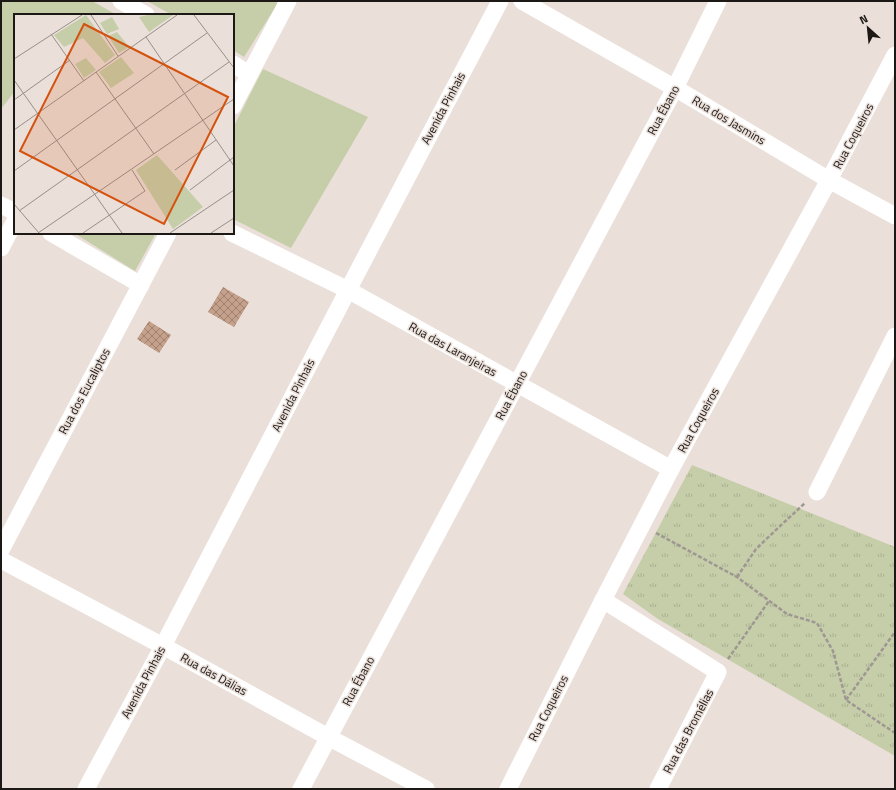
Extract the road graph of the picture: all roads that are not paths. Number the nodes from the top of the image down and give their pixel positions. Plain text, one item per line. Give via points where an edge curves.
1 (121, 1) edge
2 (288, 1) edge
3 (500, 1) edge
4 (522, 1) edge
5 (718, 1) edge
6 (144, 14) edge
7 (895, 55) edge
8 (234, 65) edge
9 (249, 74) junction
10 (675, 88) junction
11 (234, 104) edge
12 (829, 180) junction
13 (1, 205) edge
14 (14, 212) edge
15 (895, 216) edge
16 (14, 223) edge
17 (54, 234) edge
18 (167, 234) edge
19 (234, 234) edge
20 (1, 248) edge
21 (141, 285) junction
22 (348, 290) junction
23 (895, 336) edge
24 (517, 384) junction
25 (671, 469) junction
26 (817, 492) road end
27 (1, 550) edge
28 (1, 560) edge
29 (603, 600) junction
30 (163, 646) junction
31 (328, 737) junction
32 (86, 789) edge
33 (301, 789) edge
34 (426, 789) edge
35 (508, 789) edge
36 (658, 789) edge

1 - 6 street
2 - 9 street
3 - 22 street, Avenida Pinhais
4 - 10 street, Rua dos Jasmins
5 - 10 street, Rua Ébano
7 - 12 street, Rua Coqueiros
8 - 9 street
9 - 11 street
10 - 12 street, Rua dos Jasmins
10 - 24 street, Rua Ébano
12 - 15 street, Rua dos Jasmins
12 - 25 street, Rua Coqueiros
13 - 14 street
16 - 20 street
17 - 21 street
18 - 21 street, Rua dos Eucaliptos
19 - 22 street, Rua das Laranjeiras
21 - 27 street, Rua dos Eucaliptos
22 - 24 street, Rua das Laranjeiras
22 - 30 street, Avenida Pinhais
23 - 26 street
24 - 25 street, Rua das Laranjeiras
24 - 31 street, Rua Ébano
25 - 29 street, Rua Coqueiros
28 - 30 street, Rua das Dálias
29 - 35 street, Rua Coqueiros
29 - 36 street, Rua das Bromélias via 718,672
30 - 31 street, Rua das Dálias
30 - 32 street, Avenida Pinhais
31 - 33 street, Rua Ébano
31 - 34 street, Rua das Dálias

